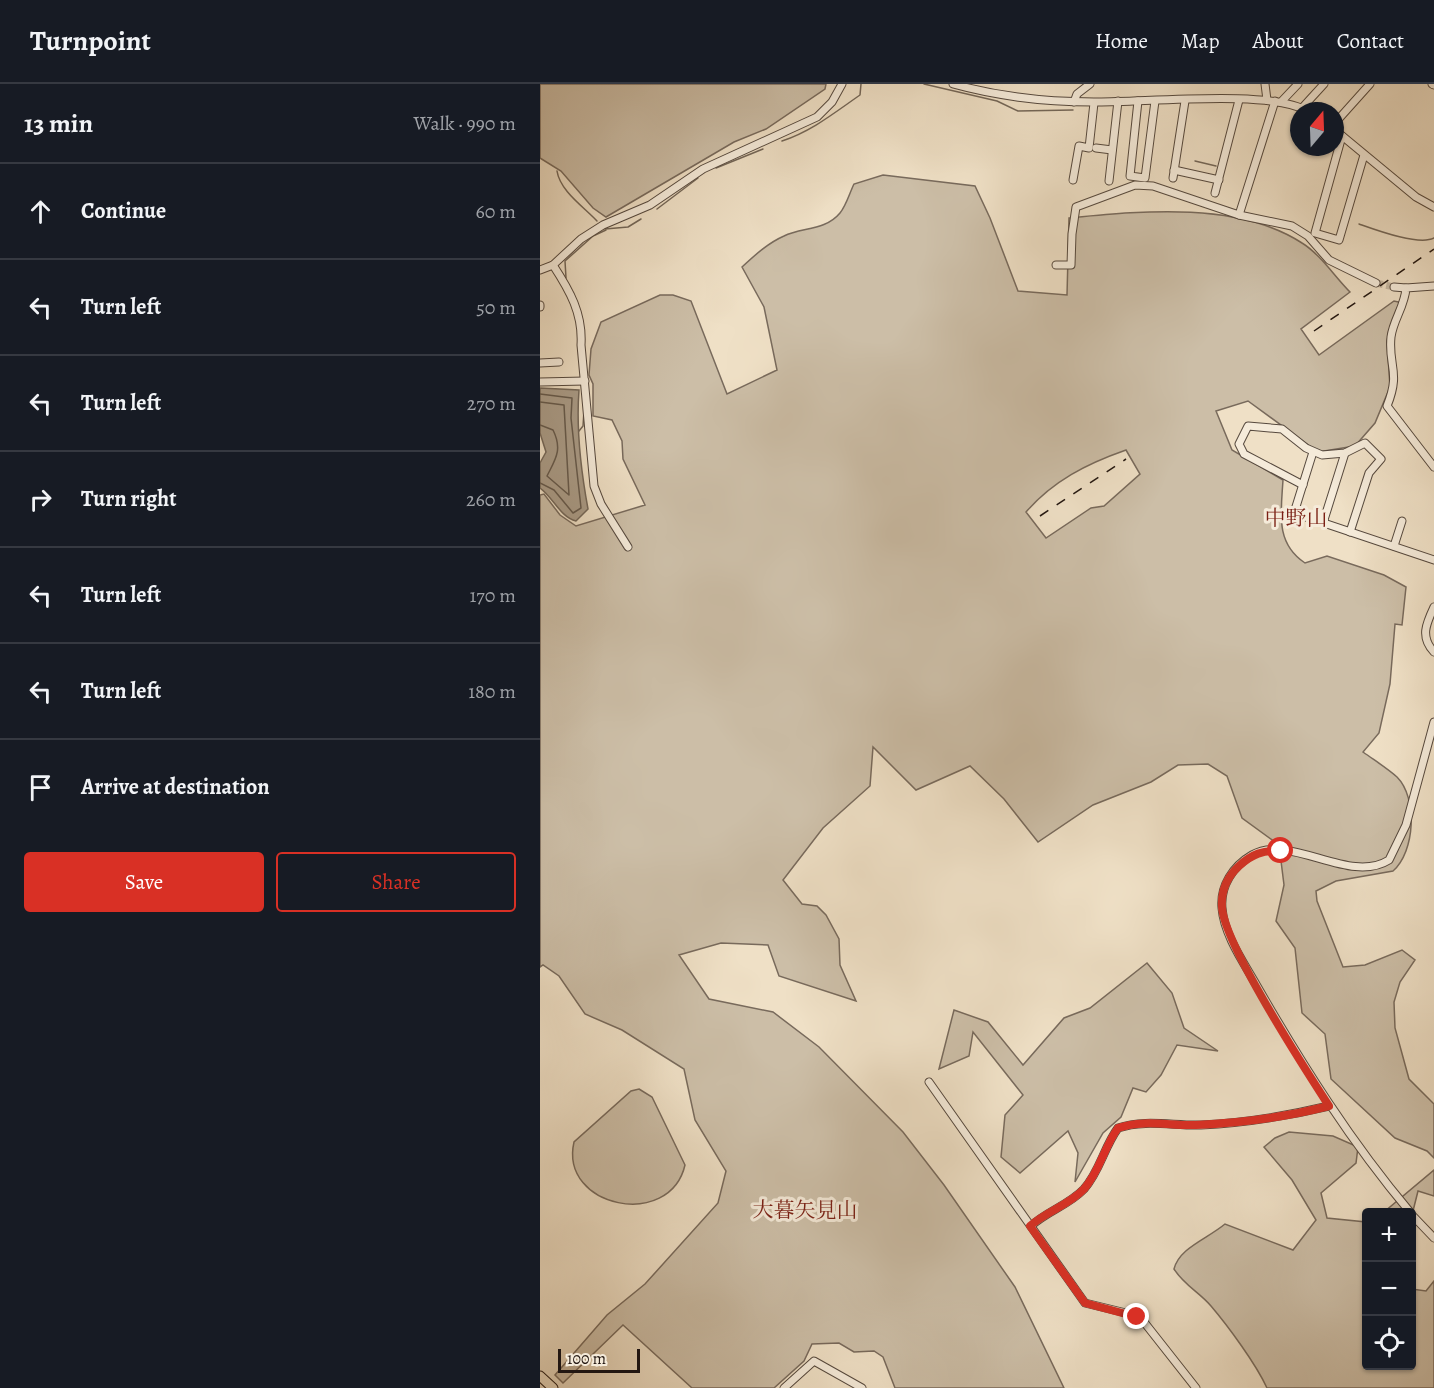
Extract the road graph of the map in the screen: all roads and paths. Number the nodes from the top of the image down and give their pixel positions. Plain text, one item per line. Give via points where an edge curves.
1 (842, 84) edge
2 (953, 84) edge
3 (1090, 84) edge
4 (1265, 84) edge
5 (1298, 84) edge
6 (1324, 84) edge
7 (1370, 84) edge
8 (1239, 100) junction
9 (1118, 101) junction
10 (1138, 101) junction
11 (1155, 101) junction
12 (1185, 101) junction
13 (1274, 101) junction
14 (1074, 102) junction
15 (1094, 102) junction
16 (1311, 102) edge
17 (1290, 106) edge
18 (1344, 113) edge
19 (1344, 138) edge
20 (1096, 148) dead end
21 (1112, 150) junction
22 (1364, 155) junction
23 (1336, 156) edge
24 (1073, 180) dead end
25 (1218, 180) junction
26 (1109, 181) dead end
27 (1215, 193) dead end
28 (1434, 207) edge
29 (1239, 215) junction
30 (553, 265) junction
31 (1056, 265) dead end
32 (540, 270) edge
33 (1376, 283) tunnel mouth
34 (1434, 286) edge
35 (1394, 287) tunnel mouth
36 (1406, 288) junction
37 (559, 362) dead end
38 (540, 363) edge
39 (585, 381) junction
40 (540, 382) edge
41 (1313, 452) junction
42 (1345, 453) junction
43 (1434, 467) edge
44 (1303, 485) junction
45 (1402, 522) dead end
46 (1323, 523) junction
47 (1350, 531) junction
48 (1394, 546) junction
49 (628, 547) dead end
50 (1434, 560) edge
51 (1434, 607) edge
52 (1434, 652) edge
53 (1434, 722) edge
54 (929, 1082) dead end
55 (1329, 1106) junction
56 (1406, 1208) edge
57 (1416, 1219) edge
58 (1030, 1226) junction
59 (1434, 1239) edge
60 (540, 1376) edge
61 (553, 1388) edge
62 (784, 1388) edge
63 (862, 1388) edge
64 (1196, 1388) edge

1 - 30 street via 817,117 703,169 650,206 603,225
2 - 14 street via 1024,100
3 - 14 street via 1077,94
4 - 13 street
5 - 13 street
6 - 16 street
7 - 18 street
8 - 12 street
8 - 13 street
8 - 25 street
9 - 10 street
9 - 15 street
9 - 21 street
10 - 11 street
10 - 11 street via 1130,176 1145,178
11 - 12 street
12 - 25 street via 1174,174
13 - 17 street
13 - 29 street
14 - 15 street
15 - 24 street via 1089,148 1079,146
19 - 22 street
20 - 21 street
21 - 26 street
22 - 23 street via 1340,240 1315,233
22 - 28 street
25 - 27 street
29 - 31 street via 1153,186 1134,184 1076,207 1071,265
29 - 33 street via 1292,226 1308,236 1329,260
30 - 32 street
30 - 39 street via 570,291 582,324
34 - 36 street
35 - 36 street
36 - 43 street via 1405,302 1391,337 1395,387 1387,406
37 - 38 street
39 - 40 street
39 - 49 street via 594,486
41 - 42 street
41 - 44 street
41 - 44 street via 1289,433 1268,427 1248,426 1239,444 1244,454
42 - 46 street
42 - 47 street via 1365,443 1381,459 1369,473
44 - 46 street via 1294,513
45 - 48 street
46 - 47 street
47 - 48 street
48 - 50 street
51 - 52 street via 1425,631 1427,645
53 - 55 street via 1406,825 1389,860 1370,868 1281,851 1262,852 1236,868 1222,894 1225,923 1240,955
54 - 58 street
55 - 56 street
55 - 58 street via 1224,1124 1148,1123 1118,1128 1085,1188
57 - 59 street
58 - 64 street via 1085,1303 1130,1314 1144,1322
60 - 61 main road
62 - 63 street via 814,1361

